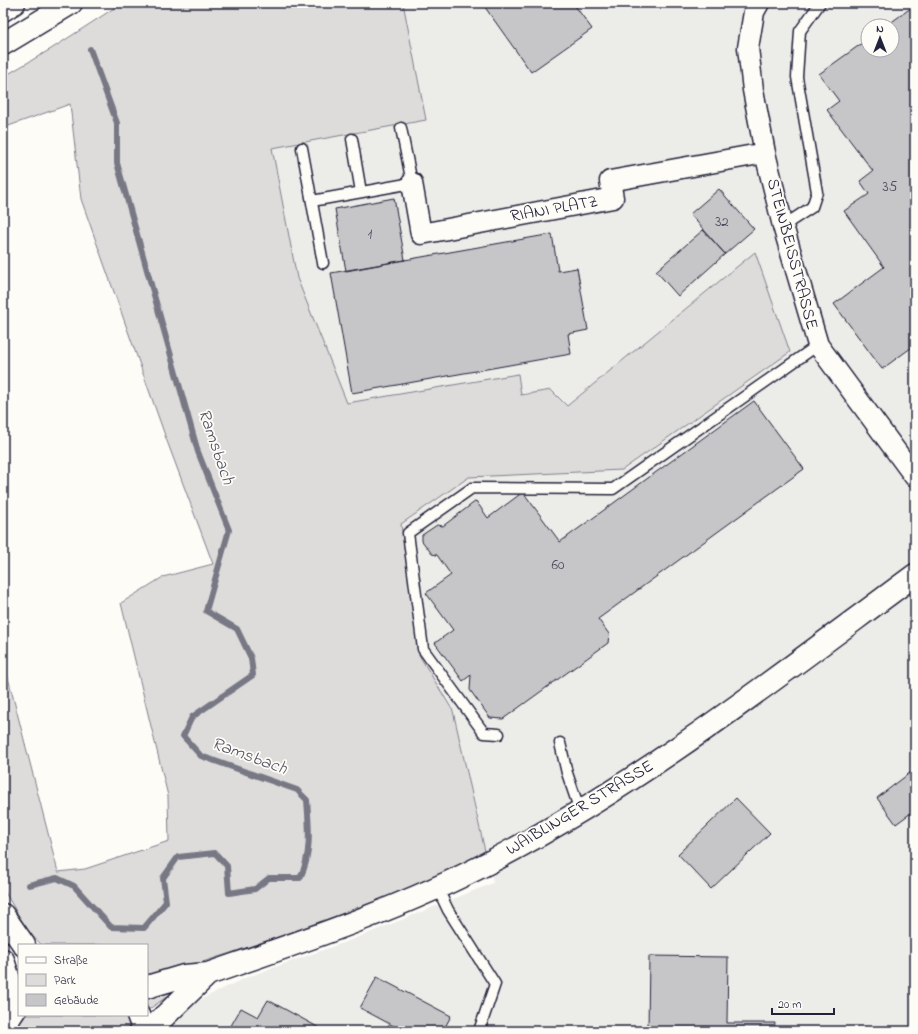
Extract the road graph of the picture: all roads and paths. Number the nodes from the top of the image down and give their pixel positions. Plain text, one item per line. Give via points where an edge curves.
1 (14, 3) edge
2 (71, 3) edge
3 (759, 3) edge
4 (820, 3) edge
5 (3, 10) edge
6 (3, 44) edge
7 (401, 128) dead end
8 (352, 139) dead end
9 (302, 148) dead end
10 (765, 153) junction
11 (412, 183) junction
12 (361, 192) junction
13 (312, 201) junction
14 (783, 226) junction
15 (323, 263) dead end
16 (818, 345) junction
17 (915, 477) edge
18 (915, 575) edge
19 (500, 734) dead end
20 (560, 743) dead end
21 (580, 811) junction
22 (437, 887) junction
23 (3, 915) edge
24 (23, 944) edge
25 (3, 960) edge
26 (208, 974) junction
27 (148, 987) edge
28 (18, 1004) edge
29 (138, 1016) edge
30 (4, 1031) edge
31 (144, 1031) edge
32 (149, 1031) edge
33 (479, 1031) edge

1 - 5 main road
2 - 6 main road
3 - 10 street, STEINBEISSTRASSE via 754,12 748,48
4 - 14 lane via 800,31 797,77 817,192 812,207
7 - 11 lane
8 - 12 lane
9 - 13 lane
10 - 11 street, RIANI PLATZ via 610,181 613,198 421,234
10 - 14 street, STEINBEISSTRASSE
11 - 12 lane
12 - 13 lane
13 - 15 lane
14 - 16 street, STEINBEISSTRASSE
16 - 17 street, STEINBEISSTRASSE
16 - 19 lane via 613,489 472,488 408,533 423,649 484,733
18 - 21 main road, WAIBLINGER STRASSE via 679,747
20 - 21 lane
21 - 22 main road, WAIBLINGER STRASSE via 490,862
22 - 26 main road, WAIBLINGER STRASSE via 351,924
22 - 33 lane via 448,910 495,984
23 - 24 main road
25 - 28 main road
26 - 27 main road, WAIBLINGER STRASSE via 184,976
26 - 32 main road, WAIBLINGER STRASSE
28 - 30 main road
29 - 31 main road

